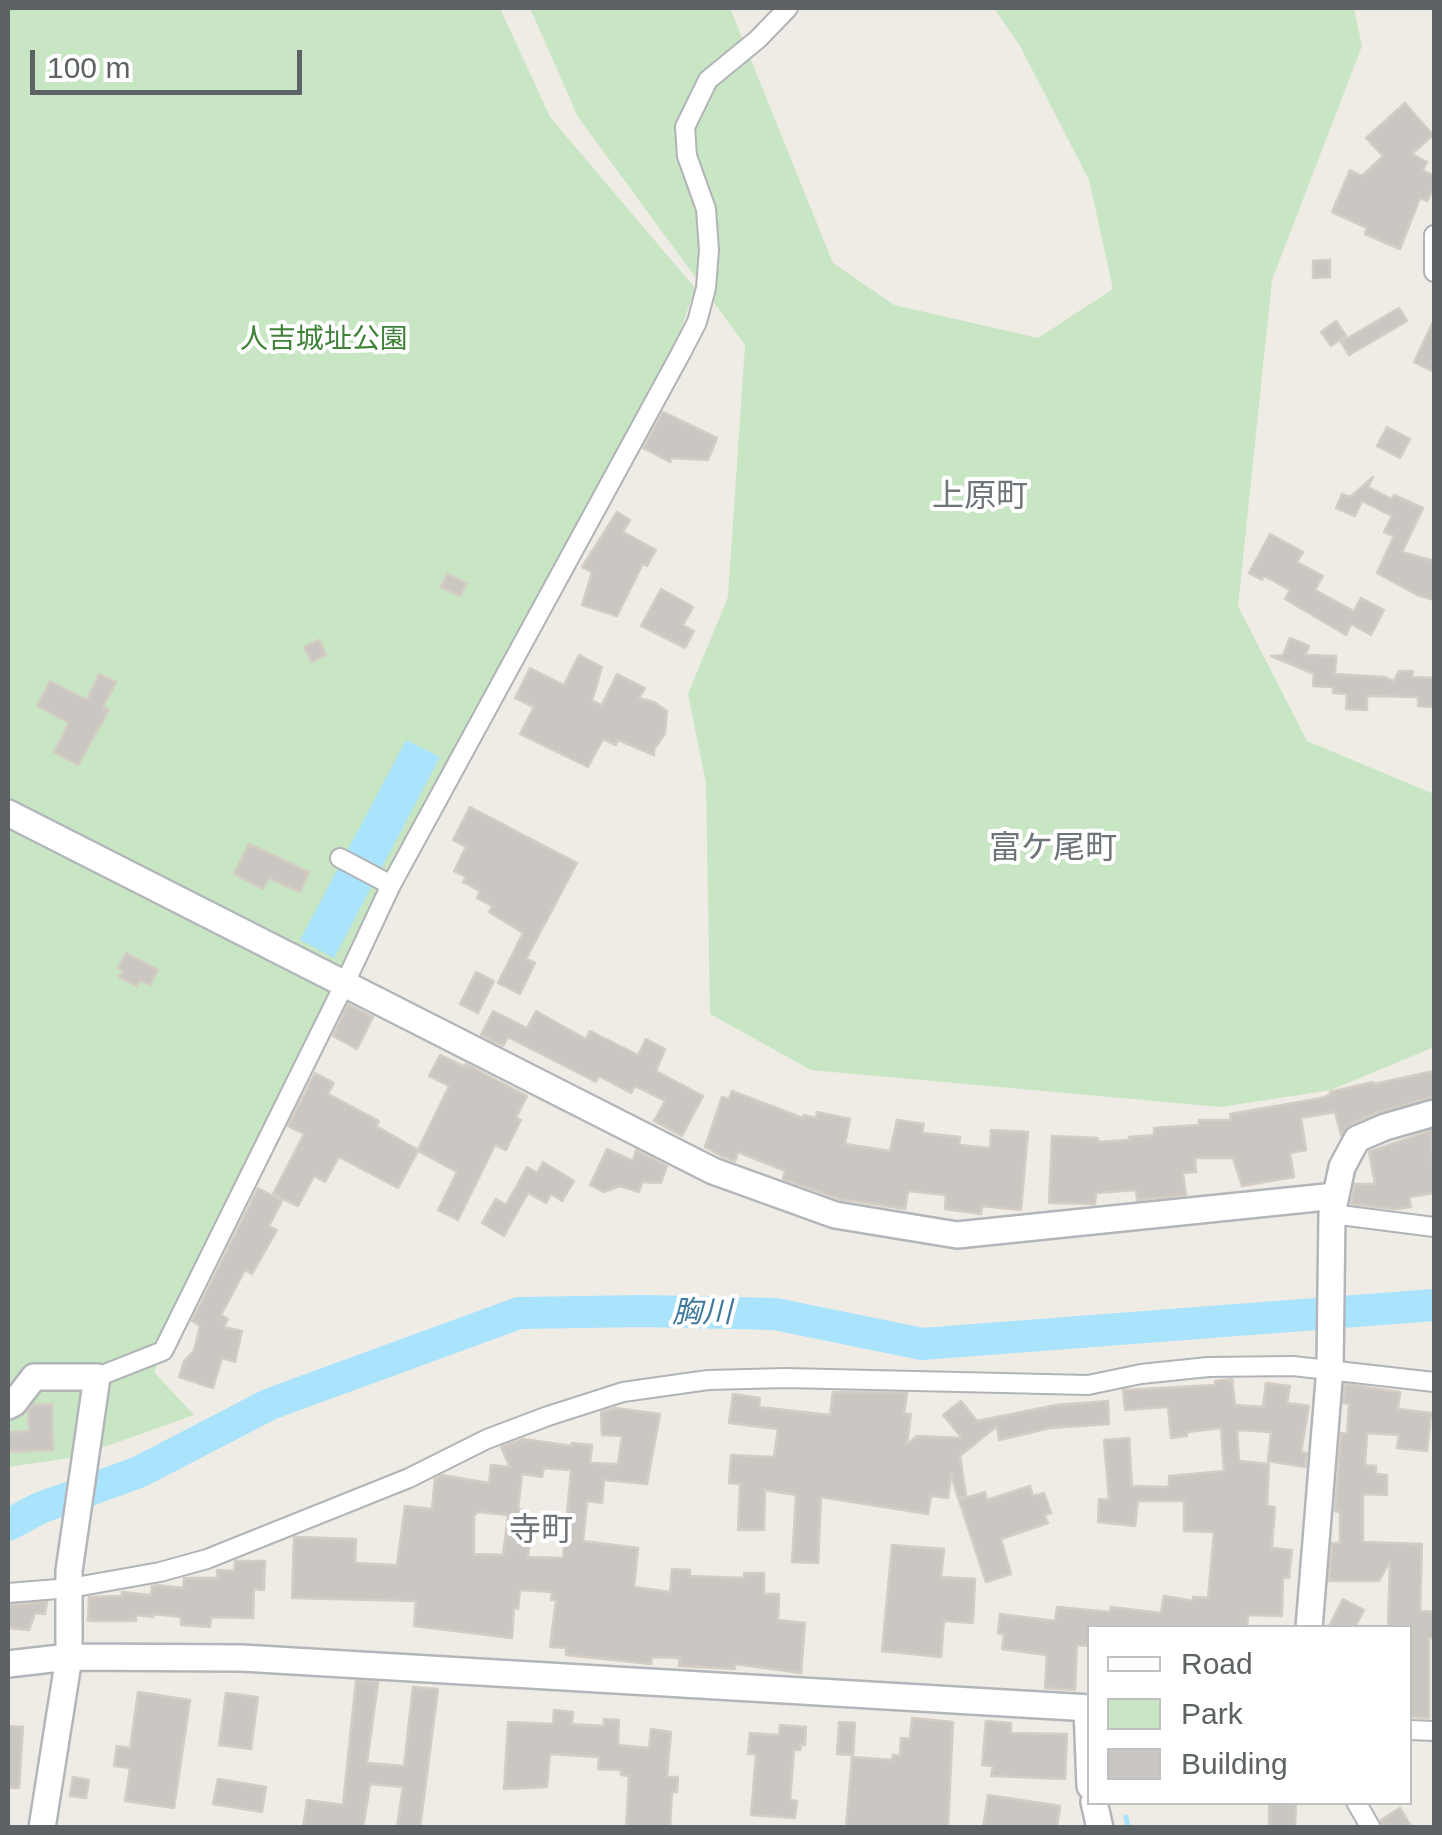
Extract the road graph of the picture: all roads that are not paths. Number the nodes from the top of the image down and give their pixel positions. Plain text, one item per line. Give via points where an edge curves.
1 (788, 8) edge
2 (1434, 235) edge
3 (1434, 272) edge
4 (8, 814) edge
5 (340, 858) dead end
6 (384, 882) junction
7 (344, 986) junction
8 (1434, 1114) edge
9 (1334, 1205) junction
10 (1434, 1227) edge
11 (1330, 1360) junction
12 (97, 1376) junction
13 (1434, 1382) edge
14 (8, 1406) edge
15 (69, 1580) junction
16 (8, 1593) edge
17 (1310, 1625) edge
18 (69, 1657) junction
19 (8, 1664) edge
20 (1087, 1708) edge
21 (1358, 1805) edge
22 (42, 1828) edge
23 (1372, 1828) edge

1 - 6 street via 708,80 686,127 706,209 706,288 696,322 540,617
2 - 3 street
4 - 7 street
5 - 6 street
6 - 7 street
7 - 9 street via 713,1171 835,1215 957,1234
7 - 12 street via 163,1351
8 - 9 street via 1357,1139
9 - 10 street
9 - 11 street
11 - 13 street
11 - 15 street via 1141,1374 1088,1385 786,1378 623,1392 487,1440 207,1559 160,1572
11 - 17 street
12 - 14 street via 34,1377
12 - 15 street
15 - 16 street
15 - 18 street
18 - 19 street
18 - 20 street via 262,1659
18 - 22 street
21 - 23 street

